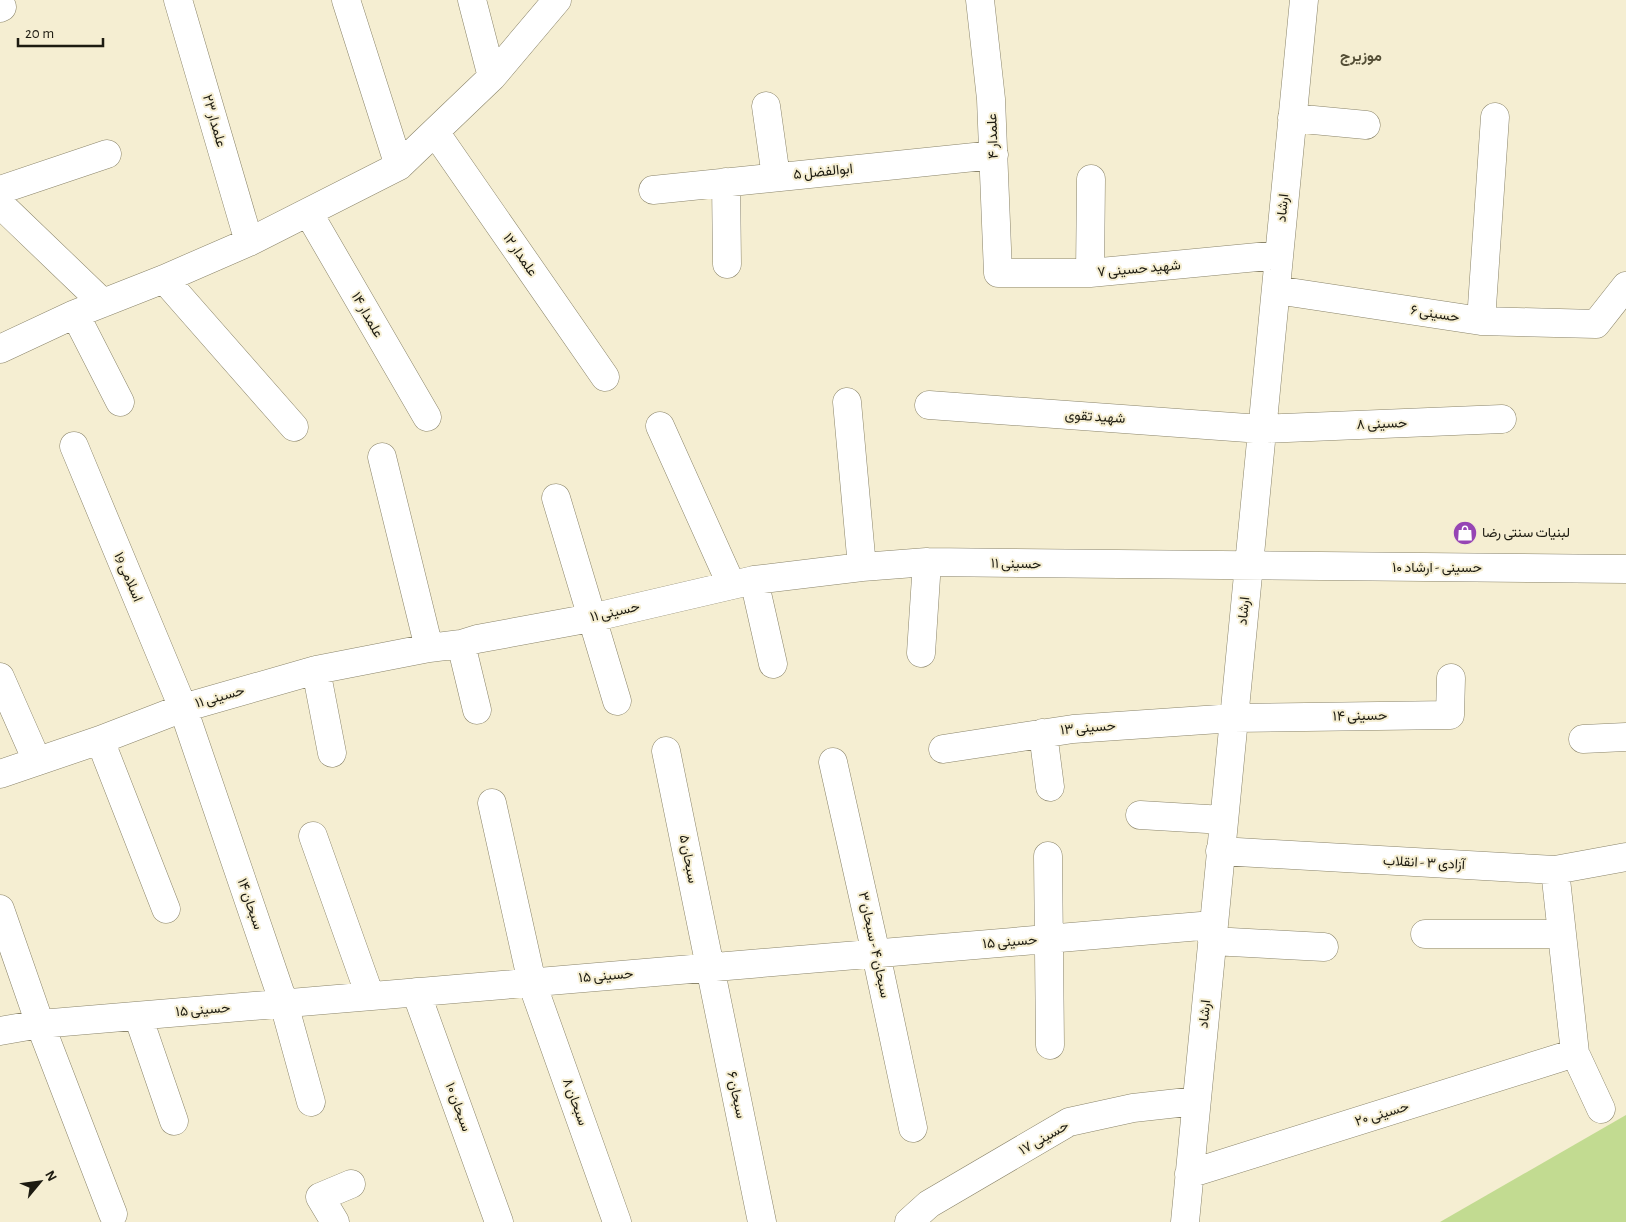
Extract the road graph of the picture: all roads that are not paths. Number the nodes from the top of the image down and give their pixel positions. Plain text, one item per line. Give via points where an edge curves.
1 (178, 0) edge
2 (346, 0) edge
3 (472, 0) edge
4 (557, 0) edge
5 (980, 0) edge
6 (1304, 0) edge
7 (0, 2) edge
8 (0, 8) edge
9 (492, 77) junction
10 (766, 106) dead end
11 (1494, 117) dead end
12 (1292, 118) junction
13 (1366, 124) dead end
14 (435, 132) junction
15 (107, 154) dead end
16 (994, 155) junction
17 (399, 166) junction
18 (776, 177) junction
19 (1091, 179) dead end
20 (726, 182) junction
21 (0, 190) edge
22 (653, 190) dead end
23 (0, 204) edge
24 (308, 212) junction
25 (249, 242) junction
26 (1279, 256) junction
27 (727, 264) dead end
28 (998, 272) joint
29 (1090, 273) junction
30 (164, 279) junction
31 (1626, 287) edge
32 (1276, 290) junction
33 (103, 303) junction
34 (75, 314) junction
35 (1481, 321) junction
36 (1626, 321) edge
37 (0, 349) edge
38 (605, 377) dead end
39 (120, 402) dead end
40 (847, 402) dead end
41 (929, 405) dead end
42 (426, 417) dead end
43 (1502, 419) dead end
44 (660, 426) dead end
45 (294, 427) dead end
46 (1262, 429) junction
47 (74, 446) dead end
48 (382, 458) dead end
49 (556, 498) dead end
50 (927, 562) junction
51 (1248, 566) junction
52 (862, 567) junction
53 (1626, 569) edge
54 (742, 582) junction
55 (592, 618) junction
56 (461, 644) junction
57 (429, 648) junction
58 (921, 653) dead end
59 (773, 664) dead end
60 (316, 670) junction
61 (0, 677) edge
62 (1451, 678) dead end
63 (616, 701) dead end
64 (183, 708) junction
65 (477, 710) dead end
66 (1234, 718) junction
67 (1042, 733) junction
68 (1626, 737) edge
69 (1583, 739) dead end
70 (100, 740) junction
71 (943, 749) dead end
72 (666, 751) dead end
73 (332, 753) dead end
74 (37, 761) junction
75 (833, 762) dead end
76 (0, 774) edge
77 (1050, 788) dead end
78 (492, 803) dead end
79 (1140, 815) dead end
80 (1224, 820) junction
81 (313, 836) dead end
82 (1220, 851) junction
83 (1048, 856) dead end
84 (1626, 857) edge
85 (1554, 870) junction
86 (0, 909) edge
87 (166, 909) dead end
88 (1213, 933) junction
89 (1425, 934) dead end
90 (1562, 934) junction
91 (1048, 939) junction
92 (1324, 947) dead end
93 (876, 954) junction
94 (710, 968) junction
95 (532, 983) junction
96 (416, 992) junction
97 (370, 996) junction
98 (284, 1004) junction
99 (138, 1016) junction
100 (40, 1024) junction
101 (0, 1031) edge
102 (1050, 1045) dead end
103 (1575, 1053) junction
104 (1196, 1101) junction
105 (311, 1102) dead end
106 (1601, 1109) dead end
107 (174, 1121) dead end
108 (913, 1128) dead end
109 (1189, 1174) junction
110 (351, 1184) dead end
111 (113, 1214) dead end
112 (335, 1222) edge
113 (499, 1222) edge
114 (617, 1222) edge
115 (762, 1222) edge
116 (909, 1222) edge
117 (1184, 1222) edge

1 - 25 street, علمدار ۲۳
2 - 17 street
3 - 9 street
4 - 9 street
5 - 16 street, علمدار ۴
6 - 12 street, ارشاد
7 - 8 street
9 - 14 street
10 - 18 street
11 - 35 street
12 - 13 street
12 - 26 street, ارشاد
14 - 17 street
14 - 38 street, علمدار ۱۲
15 - 21 street
16 - 18 street, ابوالفضل ۵
16 - 28 street, علمدار ۴
17 - 24 street
18 - 20 street, ابوالفضل ۵
19 - 29 street
20 - 22 street, ابوالفضل ۵
20 - 27 street
23 - 33 street
24 - 25 street
24 - 42 street, علمدار ۱۴
25 - 30 street
26 - 29 street, شهید حسینی ۷
26 - 32 street, ارشاد
28 - 29 street, شهید حسینی ۷
30 - 33 street
30 - 45 street
31 - 35 street, حسینی ۶ via 1596,324
31 - 36 street
32 - 35 street, حسینی ۶
32 - 46 street, ارشاد
33 - 34 street
34 - 37 street
34 - 39 street
40 - 52 street
41 - 46 street, شهید تقوی
43 - 46 street, حسینی ۸
44 - 54 street
46 - 51 street, ارشاد
47 - 64 street, اسلامی ۱9
48 - 57 street
49 - 55 street
50 - 51 street, حسینی ۱۱
50 - 52 street, حسینی ۱۱
50 - 58 street
51 - 53 street, حسینی - ارشاد ۱۰
51 - 66 street, ارشاد
52 - 54 street, حسینی ۱۱
54 - 55 street, حسینی ۱۱
54 - 59 street
55 - 56 street, حسینی ۱۱
55 - 63 street
56 - 57 street, حسینی ۱۱
56 - 65 street
57 - 60 street, حسینی ۱۱
60 - 64 street, حسینی ۱۱
60 - 73 street
61 - 74 street
62 - 66 street, حسینی ۱۴ via 1450,714
64 - 70 street, حسینی ۱۱
64 - 98 street, سبحان ۱۴
66 - 67 street, حسینی ۱۳
66 - 80 street, ارشاد
67 - 71 street, حسینی ۱۳
67 - 77 street
68 - 69 street
70 - 74 street, حسینی ۱۱
70 - 87 street
72 - 94 street, سبحان ۵
74 - 76 street, حسینی ۱۱
75 - 93 street, سبحان ۴ - سبحان ۳
78 - 95 street, سبحان ۸
79 - 80 street
80 - 82 street, ارشاد
81 - 97 street
82 - 85 street, آزادی ۳ - انقلاب
82 - 88 street, ارشاد
83 - 91 street
84 - 85 street, آزادی ۳ - انقلاب
85 - 90 street
86 - 100 street
88 - 91 street, حسینی ۱۵
88 - 92 street, حسینی ۱۵
88 - 104 street, ارشاد
89 - 90 street
90 - 103 street
91 - 93 street, حسینی ۱۵
91 - 102 street
93 - 94 street, حسینی ۱۵
93 - 108 street, سبحان ۴ - سبحان ۳
94 - 95 street, حسینی ۱۵
94 - 115 street, سبحان ۶
95 - 96 street, حسینی ۱۵
95 - 114 street, سبحان ۸
96 - 97 street, حسینی ۱۵
96 - 113 street, سبحان ۱۰
97 - 98 street, حسینی ۱۵
98 - 99 street, حسینی ۱۵
98 - 105 street, سبحان ۱۴
99 - 100 street, حسینی ۱۵
99 - 107 street
100 - 101 street, حسینی ۱۵
100 - 111 street
103 - 106 street
103 - 109 street, حسینی ۲۰
104 - 109 street, ارشاد
104 - 116 street, حسینی ۱۷ via 1133,1108 1069,1122 929,1204
109 - 117 street, ارشاد
110 - 112 street via 320,1197

